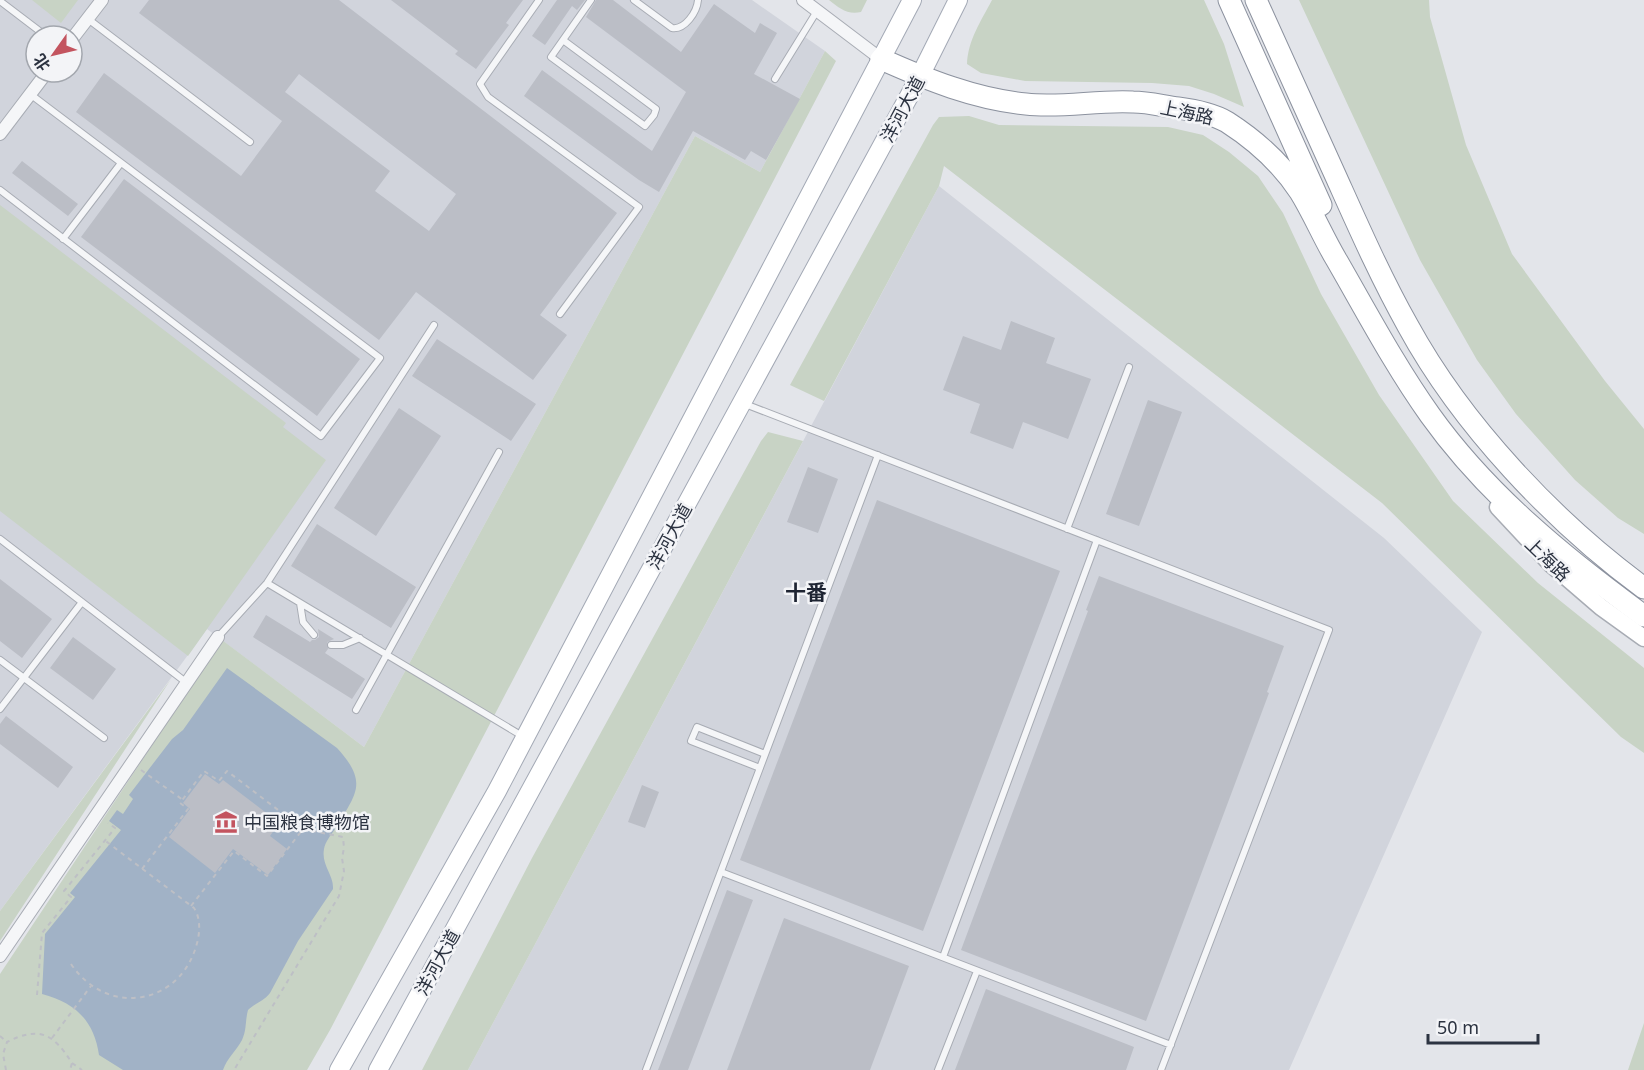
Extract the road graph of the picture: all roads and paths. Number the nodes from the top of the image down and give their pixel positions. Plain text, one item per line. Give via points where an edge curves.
1 (102, 0) edge
2 (539, 0) edge
3 (591, 0) edge
4 (634, 0) edge
5 (698, 0) edge
6 (803, 0) edge
7 (912, 0) edge
8 (958, 0) edge
9 (1229, 0) edge
10 (1256, 0) edge
11 (0, 1) edge
12 (817, 10) junction
13 (88, 18) junction
14 (30, 24) edge
15 (83, 24) edge
16 (563, 40) junction
17 (882, 59) junction
18 (920, 76) junction
19 (775, 80) dead end
20 (38, 84) edge
21 (30, 94) junction
22 (0, 134) edge
23 (250, 142) dead end
24 (121, 163) junction
25 (0, 190) edge
26 (63, 239) junction
27 (560, 314) dead end
28 (434, 325) dead end
29 (1383, 341) junction
30 (1129, 367) dead end
31 (741, 403) junction
32 (1497, 451) junction
33 (499, 452) dead end
34 (878, 455) junction
35 (1468, 464) junction
36 (1067, 529) junction
37 (0, 538) edge
38 (1097, 540) junction
39 (1644, 577) edge
40 (267, 583) junction
41 (1644, 588) edge
42 (82, 602) junction
43 (300, 603) junction
44 (1644, 616) edge
45 (314, 635) dead end
46 (218, 637) joint
47 (360, 638) junction
48 (1644, 638) edge
49 (331, 645) dead end
50 (387, 655) junction
51 (0, 660) edge
52 (24, 678) junction
53 (187, 682) junction
54 (0, 709) edge
55 (356, 710) dead end
56 (104, 738) dead end
57 (525, 738) junction
58 (765, 754) junction
59 (760, 768) junction
60 (142, 770) dead end
61 (183, 800) junction
62 (97, 814) junction
63 (303, 829) junction
64 (103, 839) dead end
65 (142, 869) junction
66 (721, 872) junction
67 (191, 906) junction
68 (0, 956) edge
69 (943, 957) junction
70 (70, 964) dead end
71 (977, 970) junction
72 (91, 986) junction
73 (37, 995) dead end
74 (0, 1036) edge
75 (52, 1038) junction
76 (7, 1042) junction
77 (1171, 1045) junction
78 (72, 1063) junction
79 (6, 1070) edge
80 (70, 1070) edge
81 (82, 1070) edge
82 (234, 1070) edge
83 (339, 1070) edge
84 (378, 1070) edge
85 (646, 1070) edge
86 (938, 1070) edge
87 (1161, 1070) edge

1 - 13 street
2 - 27 lane via 480,84 482,90 639,207
3 - 16 lane
4 - 5 lane via 679,29
6 - 12 street
7 - 17 main road, 洋河大道
8 - 18 main road, 洋河大道
9 - 29 highway, 上海路
10 - 32 highway, 上海路 via 1408,328 1450,392
11 - 14 lane
12 - 17 street
12 - 19 lane
13 - 15 street
13 - 23 lane
16 - 16 lane via 551,57 645,126 650,122 656,109
17 - 18 highway, 上海路
17 - 57 main road, 洋河大道
18 - 29 highway, 上海路 via 978,95 1026,104 1132,102 1194,111 1223,120 1255,141 1299,191
18 - 31 main road, 洋河大道
20 - 21 street
21 - 22 street
21 - 24 lane
24 - 26 lane
24 - 26 lane via 380,358 321,436
25 - 26 lane
28 - 40 lane
29 - 35 highway, 上海路 via 1430,415
30 - 36 lane
31 - 34 lane
31 - 84 main road, 洋河大道
32 - 39 main road, 上海路 via 1590,536
32 - 41 highway, 上海路 via 1564,523
33 - 50 lane
34 - 36 lane
34 - 58 lane
35 - 44 highway, 上海路 via 1530,525
35 - 48 main road, 上海路 via 1502,512 1551,564 1600,607
36 - 38 lane
37 - 42 lane
38 - 69 lane
38 - 77 lane via 1329,630
40 - 43 lane
40 - 46 lane
42 - 52 lane
42 - 53 lane
43 - 45 lane via 303,622
43 - 47 lane
46 - 53 street
47 - 49 lane
47 - 50 lane
50 - 55 lane
50 - 57 lane
51 - 52 lane
52 - 54 lane
52 - 56 lane
53 - 62 street
57 - 83 main road, 洋河大道
58 - 59 lane
58 - 59 lane via 697,727 691,741
59 - 66 lane
60 - 61 path
61 - 63 path via 204,771 219,781 227,771
61 - 65 path via 180,803 188,809
62 - 68 street
62 - 73 path via 115,828 64,891 70,897 42,933
63 - 67 path via 267,876 234,851
63 - 82 path via 343,837 344,870 339,896
64 - 65 path, bridge
65 - 67 path, bridge
66 - 69 lane
66 - 85 lane
67 - 72 path, bridge via 199,920 196,951 174,982 137,999 113,996
69 - 71 lane
70 - 72 path, bridge
71 - 77 lane
71 - 86 lane
72 - 75 path
74 - 76 path
75 - 76 path via 33,1032
75 - 78 path
76 - 79 path via 3,1054
77 - 87 lane
78 - 80 path
78 - 81 path

